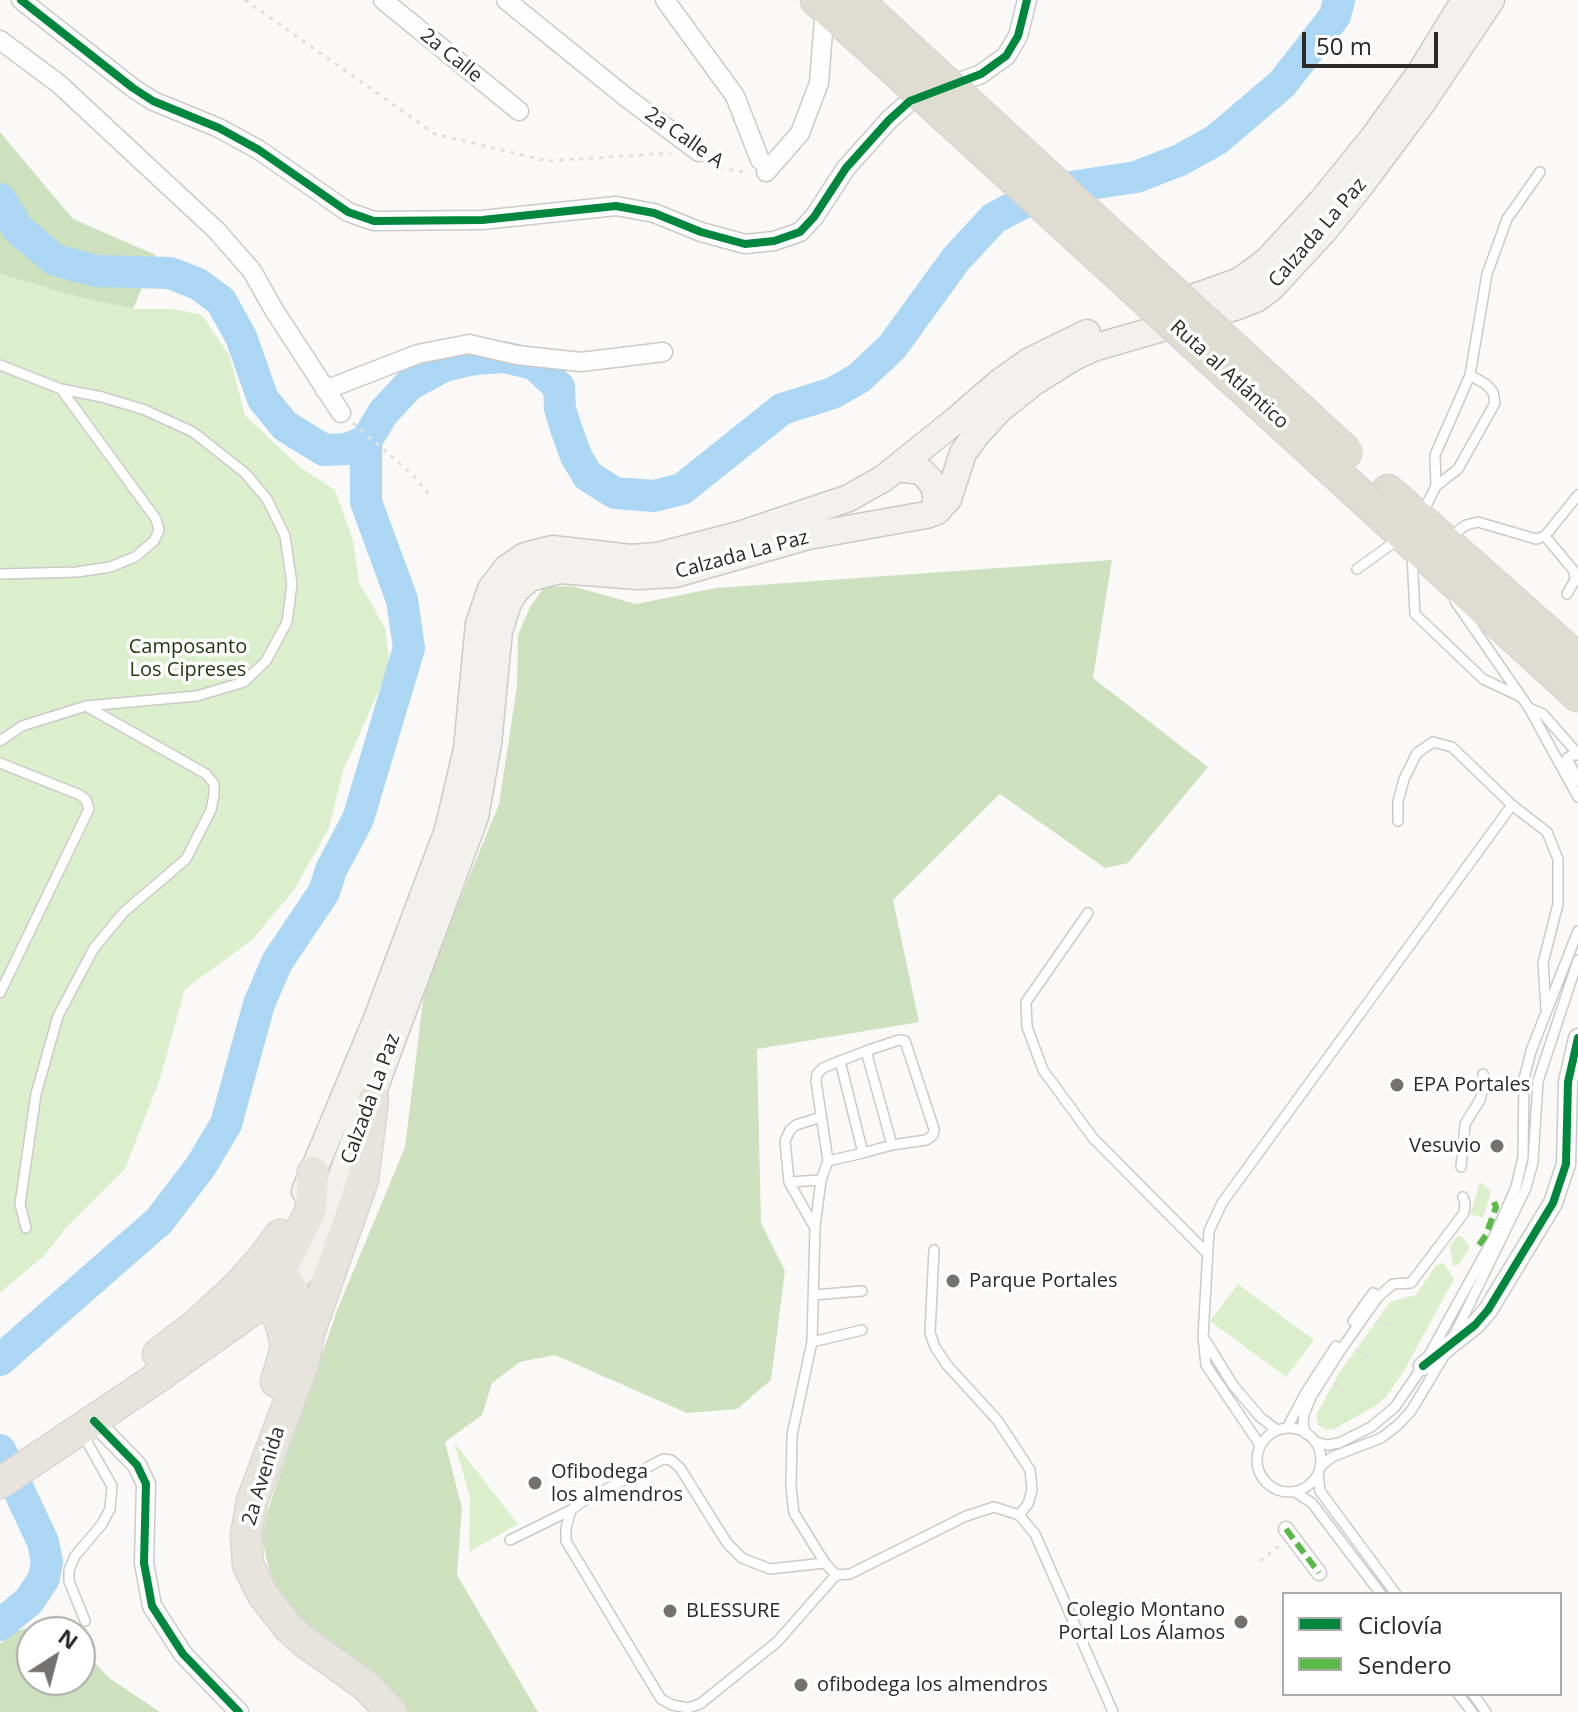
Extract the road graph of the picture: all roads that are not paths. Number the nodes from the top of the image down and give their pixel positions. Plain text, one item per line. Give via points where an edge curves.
1 (21, 0) edge
2 (383, 0) edge
3 (506, 0) edge
4 (665, 0) edge
5 (856, 0) edge
6 (1027, 0) edge
7 (1465, 0) edge
8 (1491, 0) edge
9 (821, 3) edge
10 (0, 40) edge
11 (887, 46) junction
12 (519, 111) dead end
13 (699, 152) road end
14 (1540, 172) dead end
15 (663, 352) dead end
16 (0, 365) edge
17 (1470, 375) junction
18 (61, 389) junction
19 (325, 390) junction
20 (341, 413) road end
21 (897, 468) junction
22 (1436, 486) junction
23 (1578, 495) edge
24 (937, 511) junction
25 (1545, 536) junction
26 (1421, 539) junction
27 (1357, 569) dead end
28 (0, 574) edge
29 (1567, 594) dead end
30 (1578, 660) edge
31 (1578, 695) edge
32 (1521, 697) junction
33 (86, 706) junction
34 (1529, 708) junction
35 (0, 741) edge
36 (1578, 754) edge
37 (0, 763) edge
38 (1578, 781) edge
39 (1578, 797) edge
40 (1512, 805) junction
41 (1398, 821) dead end
42 (1088, 913) dead end
43 (1578, 931) edge
44 (1578, 960) edge
45 (0, 993) edge
46 (1546, 1009) junction
47 (1578, 1038) edge
48 (866, 1051) junction
49 (840, 1061) junction
50 (1483, 1074) dead end
51 (373, 1099) junction
52 (821, 1117) junction
53 (892, 1145) junction
54 (863, 1153) junction
55 (828, 1161) junction
56 (1461, 1167) dead end
57 (313, 1172) junction
58 (821, 1180) junction
59 (789, 1182) junction
60 (1463, 1197) dead end
61 (295, 1209) joint
62 (26, 1228) dead end
63 (815, 1228) junction
64 (934, 1250) dead end
65 (1207, 1253) junction
66 (279, 1291) junction
67 (862, 1291) dead end
68 (814, 1295) junction
69 (1376, 1295) junction
70 (862, 1330) dead end
71 (309, 1333) junction
72 (1203, 1337) junction
73 (812, 1342) junction
74 (1449, 1347) junction
75 (1423, 1366) junction
76 (88, 1425) junction
77 (1282, 1429) junction
78 (1306, 1434) junction
79 (1315, 1442) junction
80 (41, 1445) junction
81 (1260, 1445) junction
82 (0, 1460) edge
83 (1319, 1471) junction
84 (0, 1483) edge
85 (1295, 1492) junction
86 (571, 1510) junction
87 (1019, 1515) junction
88 (1289, 1533) road end
89 (510, 1540) dead end
90 (825, 1563) junction
91 (1319, 1573) dead end
92 (836, 1575) junction
93 (1379, 1592) edge
94 (1395, 1592) edge
95 (83, 1616) edge
96 (1460, 1696) edge
97 (661, 1699) junction
98 (239, 1712) edge
99 (367, 1712) edge
100 (391, 1712) edge
101 (669, 1712) edge
102 (1113, 1712) edge
103 (1472, 1712) edge

1 - 6 street via 153,101 219,128 348,212 374,221 467,220 616,206 654,213 745,244 800,232 846,168 910,101 981,74 1006,56 1018,36
2 - 12 street, 2a Calle
3 - 13 street, 2a Calle A
4 - 9 street via 735,96 763,166 800,133 819,83
5 - 11 highway
7 - 21 main road, Calzada La Paz via 1373,138 1259,269 1240,281 1063,343 1000,382
8 - 24 main road, Calzada La Paz via 1360,186 1271,288 1238,306 1093,348 1034,382 976,435 963,453 948,499
9 - 11 highway
10 - 19 street via 59,84 217,231 252,271
11 - 26 highway, Ruta al Atlántico, bridge
14 - 17 lane via 1507,219 1487,274
15 - 19 street via 581,362 469,344 418,354
16 - 18 lane
17 - 22 lane via 1435,455
17 - 22 lane via 1487,385 1495,403 1458,469
18 - 28 lane via 159,530 135,557 110,567
18 - 33 lane via 145,410 193,432 245,473 267,499 285,536 292,584 287,622 266,661 244,682 197,696
19 - 20 street
21 - 24 main road via 921,471 928,478 935,487
21 - 57 main road, Calzada La Paz via 849,498 739,535 644,557 552,549 519,559 502,574 479,624 467,749 455,806
22 - 26 lane
23 - 25 lane
24 - 51 main road, Calzada La Paz via 808,536 675,574 560,570 530,578 516,590 501,621 475,817
25 - 26 lane via 1536,539 1478,522
25 - 29 lane via 1574,571
26 - 27 lane
26 - 30 highway, Ruta al Atlántico
26 - 31 highway, Ruta al Atlántico
26 - 32 lane
26 - 32 lane via 1415,614 1483,679
32 - 34 lane
33 - 35 lane via 22,726
33 - 62 lane via 206,774 214,795 186,859 124,912 94,948 58,1016 36,1094 20,1204
34 - 36 lane via 1543,714
34 - 39 lane
36 - 38 lane via 1567,758
37 - 45 lane via 80,795 89,809
40 - 41 lane via 1452,747 1433,742 1417,753 1404,779
40 - 46 lane via 1547,832 1558,859 1558,904 1543,963
40 - 65 lane via 1222,1203 1209,1231
42 - 65 lane via 1026,1002 1027,1027 1043,1070 1093,1138
43 - 46 lane
44 - 74 lane via 1538,1081 1533,1162 1526,1188
46 - 75 lane via 1524,1079 1523,1157 1516,1187
47 - 74 street via 1568,1082 1561,1184 1488,1310
48 - 49 lane
48 - 53 lane
48 - 53 lane via 905,1041 934,1129 926,1140
49 - 52 lane via 817,1074
49 - 54 lane
50 - 56 lane via 1480,1100 1465,1124
51 - 66 main road, Calzada La Paz via 313,1253
51 - 71 main road, 2a Avenida via 363,1180
52 - 55 lane
52 - 59 lane via 790,1130 785,1141
53 - 54 lane
54 - 55 lane
55 - 58 lane
57 - 61 main road, Calzada La Paz
57 - 66 main road via 311,1209 269,1283
58 - 59 lane
58 - 63 lane
59 - 63 lane
60 - 69 lane via 1464,1213 1411,1283 1393,1284
61 - 80 main road, Calzada La Paz via 263,1258 197,1324
63 - 68 lane
64 - 87 lane via 930,1333 947,1365 998,1421 1030,1470 1032,1490
65 - 72 lane
66 - 71 main road via 305,1316
66 - 76 main road, Calzada La Paz
66 - 99 main road, 2a Avenida via 286,1348 229,1507 225,1540 231,1573 245,1602 282,1645
67 - 68 lane
68 - 73 lane
69 - 77 lane
69 - 78 lane via 1311,1397 1304,1414
70 - 73 lane
71 - 100 main road, 2a Avenida via 304,1362 252,1501 248,1565 289,1628 365,1685
72 - 77 lane via 1260,1417
72 - 81 lane via 1206,1365
73 - 90 lane via 792,1435 791,1487 794,1513
74 - 75 street
74 - 83 lane via 1398,1425 1381,1438 1332,1457
75 - 79 lane via 1395,1407 1371,1427 1339,1443
76 - 80 main road, Calzada La Paz
76 - 95 lane via 112,1486 106,1517 69,1570
76 - 98 street via 137,1465 146,1484 144,1563 152,1606 183,1654
77 - 78 lane
77 - 81 lane
78 - 79 lane
79 - 83 lane
80 - 82 main road, Calzada La Paz
80 - 84 main road, Calzada La Paz
81 - 85 lane via 1260,1475 1275,1489
83 - 85 lane via 1309,1486
83 - 94 lane via 1320,1491
85 - 93 lane via 1312,1503
86 - 89 lane
86 - 90 lane via 663,1459 671,1460 742,1558 770,1569
86 - 97 lane via 566,1541
87 - 92 lane via 994,1507 966,1516 850,1574
87 - 102 lane via 1035,1534
88 - 91 street
90 - 92 lane
92 - 97 lane via 777,1642 700,1704 688,1708
96 - 103 lane
97 - 101 lane

